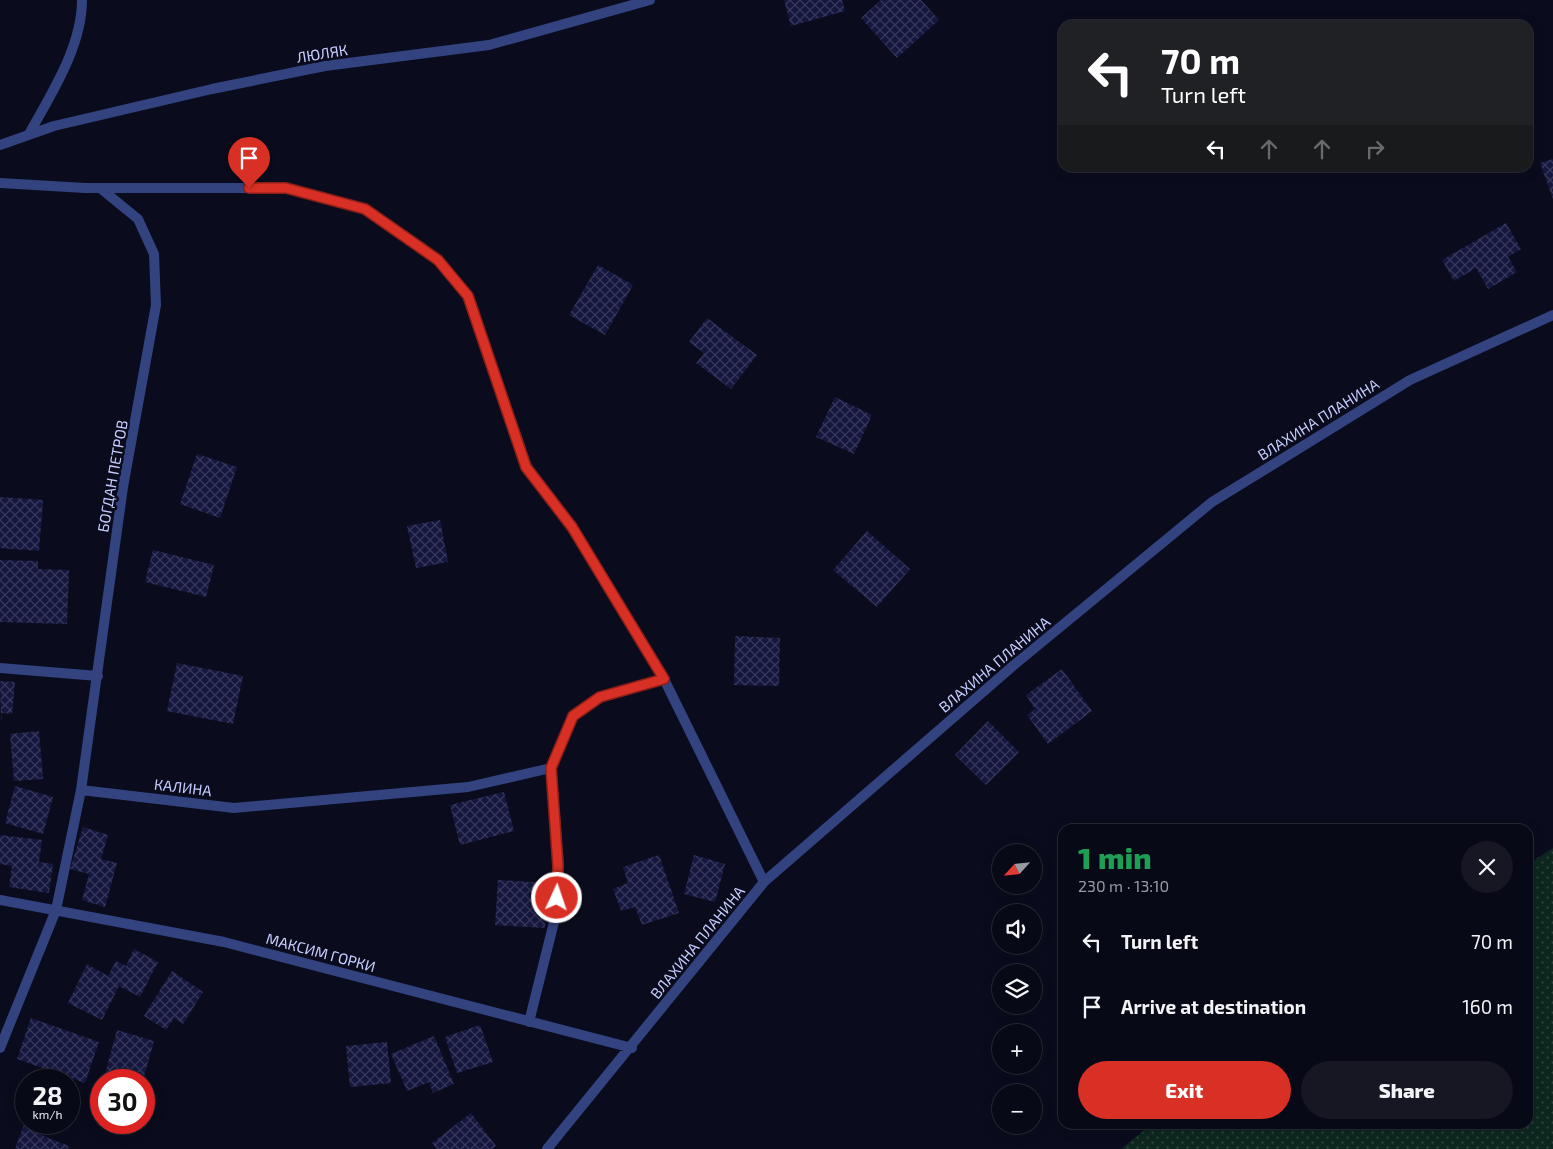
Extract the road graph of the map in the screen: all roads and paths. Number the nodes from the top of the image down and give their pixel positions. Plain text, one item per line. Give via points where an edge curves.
1 (82, 0) edge
2 (650, 0) edge
3 (29, 134) junction
4 (0, 145) edge
5 (0, 183) edge
6 (100, 188) junction
7 (1553, 315) edge
8 (0, 668) edge
9 (98, 676) junction
10 (664, 679) junction
11 (551, 768) junction
12 (82, 790) junction
13 (764, 882) junction
14 (0, 900) edge
15 (56, 910) junction
16 (529, 1022) junction
17 (0, 1048) edge
18 (632, 1048) junction
19 (547, 1149) edge

1 - 3 street via 73,46
2 - 3 street, ЛЮЛЯК via 489,45 326,66 203,91
3 - 4 street, ЛЮЛЯК
5 - 6 street
6 - 9 street, БОГДАН ПЕТРОВ via 138,219 154,254 156,304 123,487
6 - 10 street via 286,188 365,209 438,260 468,296 526,467 572,527
7 - 13 street, ВЛАХИНА ПЛАНИНА via 1410,380 1212,502 1014,665
8 - 9 street
9 - 12 street, БОГДАН ПЕТРОВ
10 - 11 street via 600,697 573,716
10 - 13 street
11 - 12 street, КАЛИНА via 468,787 234,808
11 - 16 street via 558,866 556,914
12 - 15 street
13 - 18 street, ВЛАХИНА ПЛАНИНА
14 - 15 street, МАКСИМ ГОРКИ
15 - 16 street, МАКСИМ ГОРКИ via 224,942
15 - 17 street
16 - 18 street, МАКСИМ ГОРКИ
18 - 19 street, ВЛАХИНА ПЛАНИНА

